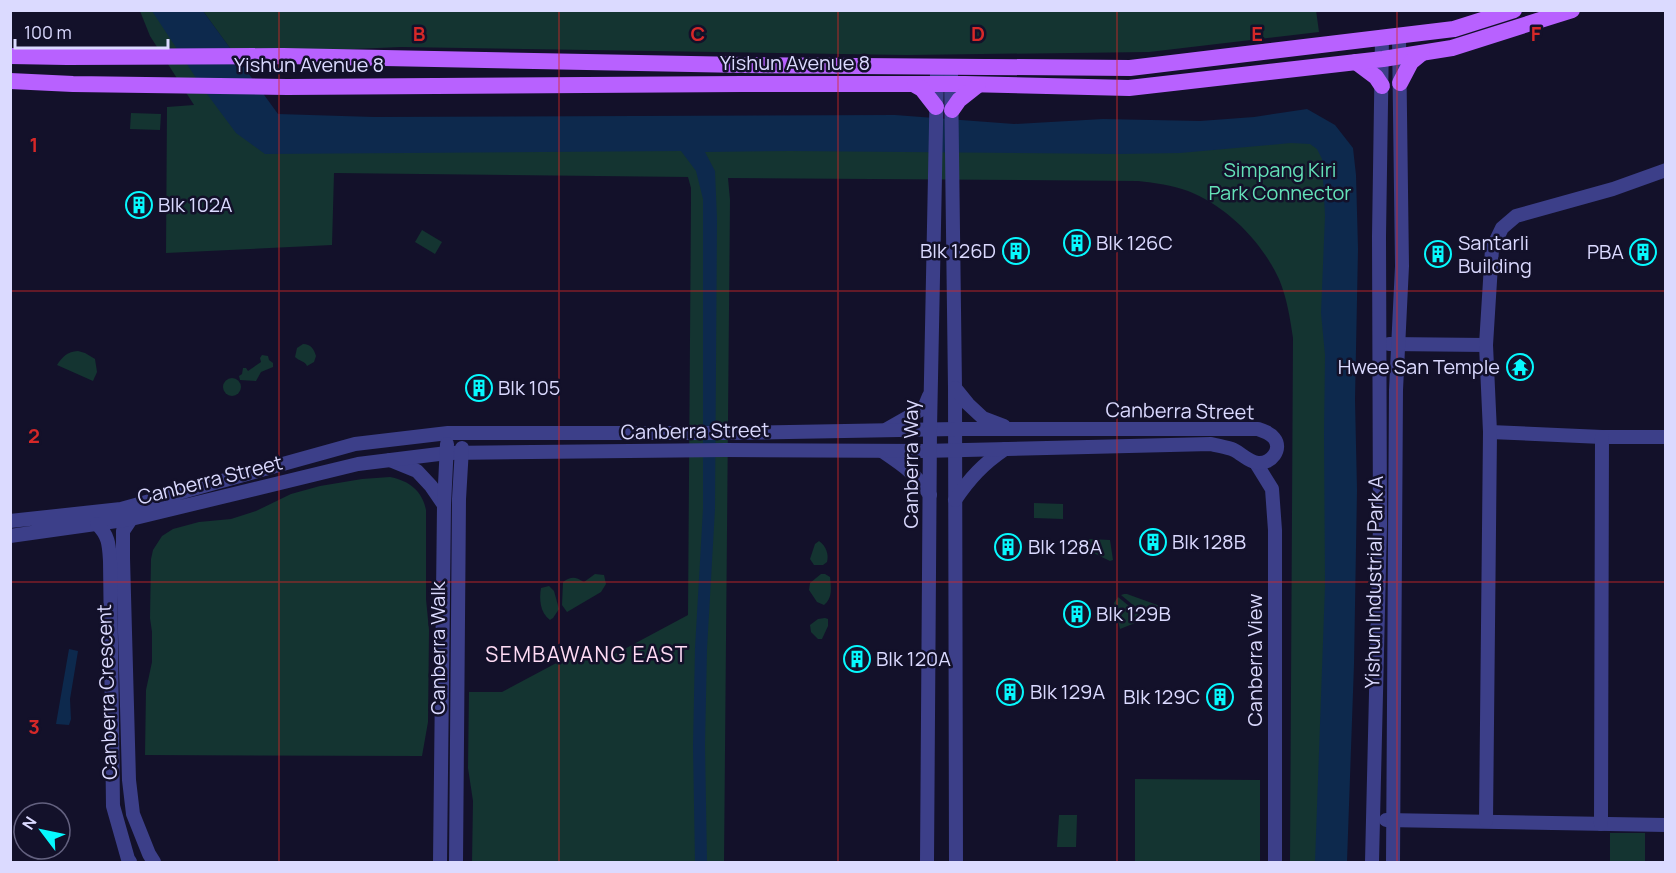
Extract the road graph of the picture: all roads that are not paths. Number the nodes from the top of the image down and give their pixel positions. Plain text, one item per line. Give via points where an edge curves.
1 (1514, 10) edge
2 (1572, 10) edge
3 (1399, 36) junction
4 (1382, 38) junction
5 (1422, 52) junction
6 (10, 56) edge
7 (1391, 58) junction
8 (1356, 62) junction
9 (944, 66) junction
10 (10, 81) edge
11 (1400, 83) junction
12 (915, 85) junction
13 (944, 85) junction
14 (978, 85) junction
15 (1382, 86) junction
16 (944, 110) junction
17 (1665, 170) edge
18 (1379, 344) junction
19 (1397, 344) junction
20 (1486, 345) junction
21 (955, 388) junction
22 (931, 390) junction
23 (930, 429) junction
24 (955, 429) junction
25 (1011, 429) junction
26 (885, 430) junction
27 (1490, 432) junction
28 (448, 433) junction
29 (463, 433) junction
30 (1602, 437) junction
31 (1665, 437) edge
32 (1006, 449) junction
33 (881, 450) junction
34 (930, 450) junction
35 (954, 450) junction
36 (447, 453) junction
37 (461, 454) junction
38 (388, 459) junction
39 (1256, 463) junction
40 (930, 495) junction
41 (955, 500) junction
42 (444, 505) junction
43 (125, 516) junction
44 (10, 521) edge
45 (97, 524) junction
46 (10, 536) edge
47 (1372, 820) junction
48 (1393, 820) junction
49 (1486, 821) junction
50 (1601, 824) junction
51 (1665, 825) edge
52 (130, 862) edge
53 (154, 862) edge
54 (440, 862) edge
55 (456, 862) edge
56 (927, 862) edge
57 (956, 862) edge
58 (1275, 862) edge
59 (1372, 862) edge
60 (1393, 862) edge

1 - 3 main road, Yishun Avenue 8 via 1454,29
2 - 5 main road, Yishun Avenue 8 via 1452,48
3 - 4 main road, Yishun Avenue 8
3 - 7 street, Yishun Industrial Park A
4 - 7 street, Yishun Industrial Park A
4 - 9 main road, Yishun Avenue 8 via 1130,68
5 - 7 main road, Yishun Avenue 8
5 - 11 main road via 1411,62
6 - 9 main road, Yishun Avenue 8
7 - 8 main road, Yishun Avenue 8
7 - 11 street, Yishun Industrial Park A
7 - 15 street, Yishun Industrial Park A
8 - 14 main road, Yishun Avenue 8 via 1129,88
8 - 15 main road via 1376,76
9 - 13 street, Canberra Way
10 - 12 main road, Yishun Avenue 8 via 287,87
11 - 19 street, Yishun Industrial Park A via 1401,266
12 - 13 main road, Yishun Avenue 8
12 - 16 main road
13 - 14 main road, Yishun Avenue 8
13 - 16 street, Canberra Way
14 - 16 main road
15 - 18 street, Yishun Industrial Park A
16 - 21 street, Canberra Way via 953,161
16 - 22 street, Canberra Way via 935,160
17 - 20 street via 1516,216 1502,228 1492,249
18 - 19 street
18 - 47 street, Yishun Industrial Park A via 1380,525
19 - 20 street
19 - 48 street, Yishun Industrial Park A
20 - 27 street
21 - 24 street, Canberra Way
21 - 25 street via 983,418
22 - 23 street, Canberra Way
22 - 26 street via 924,408
23 - 24 street, Canberra Street
23 - 26 street, Canberra Street
23 - 34 street, Canberra Way
24 - 25 street, Canberra Street
24 - 35 street, Canberra Way
25 - 39 street, Canberra Street via 1258,429 1273,436 1277,446 1273,457
26 - 29 street, Canberra Street
27 - 30 street
27 - 49 street
28 - 29 street, Canberra Street
28 - 36 street, Canberra Walk
28 - 43 street, Canberra Street via 355,444
29 - 37 street, Canberra Walk
30 - 31 street
30 - 50 street
32 - 35 street, Canberra Street
32 - 39 street, Canberra Street via 1211,444 1233,449
32 - 41 street via 975,472
33 - 34 street, Canberra Street
33 - 37 street, Canberra Street
33 - 40 street via 919,478
34 - 35 street, Canberra Street
34 - 40 street, Canberra Way
35 - 41 street, Canberra Way
36 - 37 street, Canberra Street
36 - 38 street, Canberra Street
36 - 42 street, Canberra Walk
37 - 55 street, Canberra Walk
38 - 42 street via 417,471
38 - 43 street, Canberra Street
39 - 58 street, Canberra View via 1272,489 1275,530
40 - 56 street, Canberra Way
41 - 57 street, Canberra Way
42 - 54 street, Canberra Walk
43 - 44 street, Canberra Street
43 - 45 street, Canberra Street
43 - 53 street, Canberra Crescent via 129,780 133,814
45 - 46 street, Canberra Street
45 - 52 street, Canberra Crescent via 109,544 113,806
47 - 48 street
47 - 59 street, Yishun Industrial Park A
48 - 49 street
48 - 60 street, Yishun Industrial Park A
49 - 50 street
50 - 51 street

